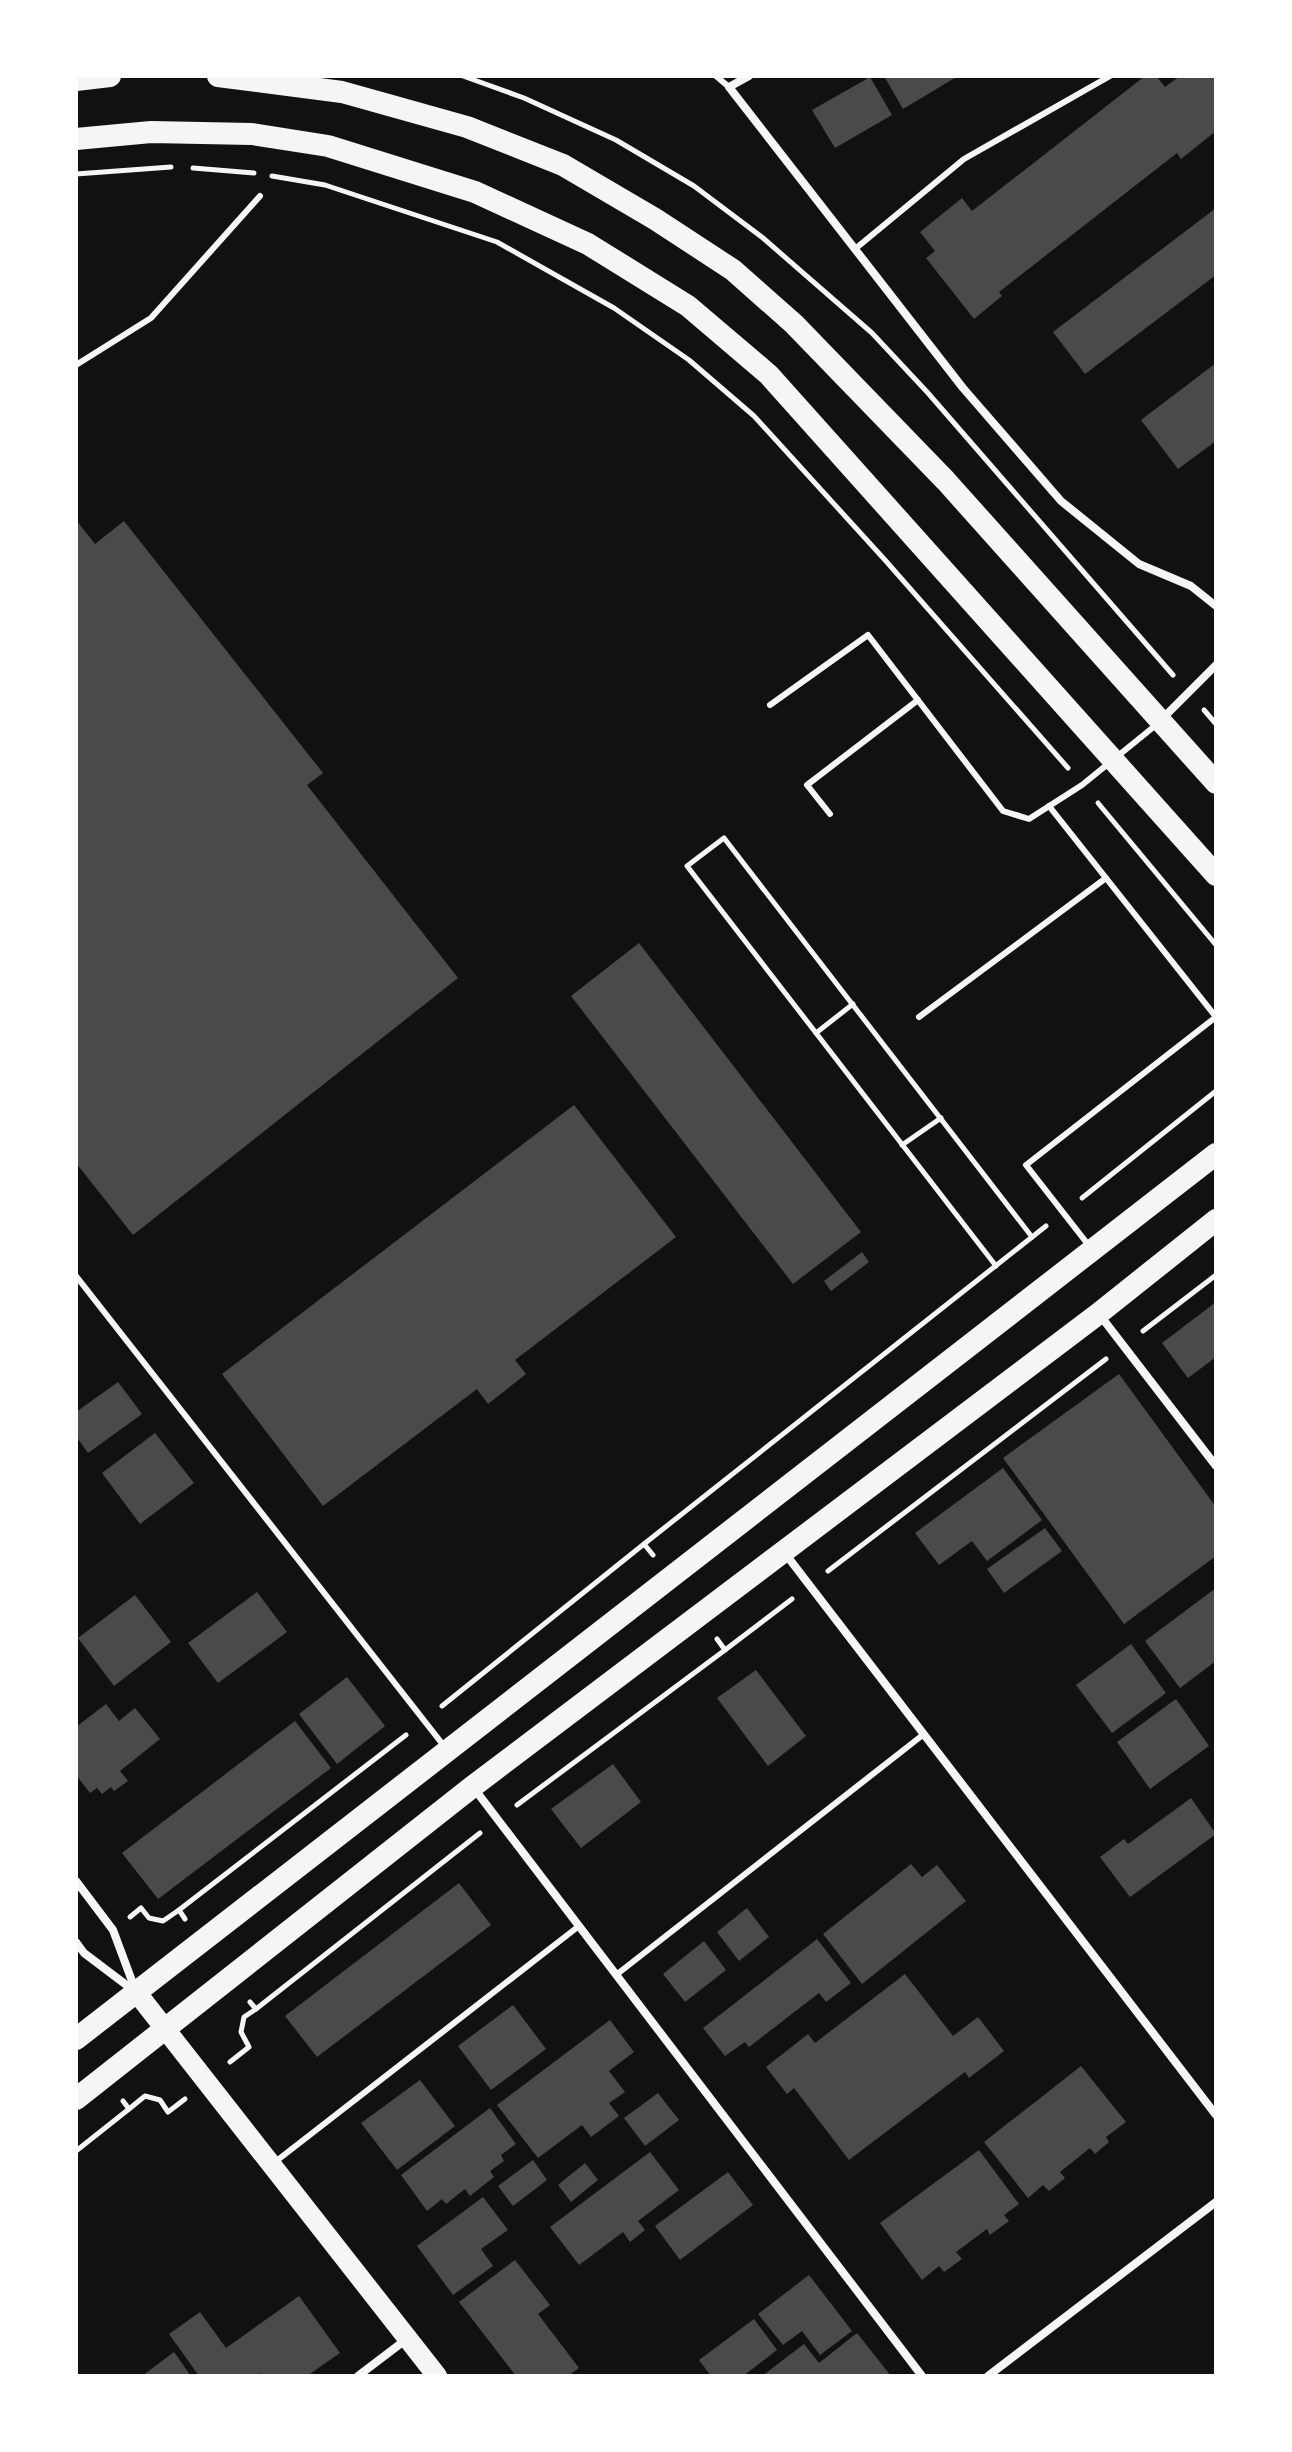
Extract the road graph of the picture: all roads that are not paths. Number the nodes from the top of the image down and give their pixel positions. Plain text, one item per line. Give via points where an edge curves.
1 (110, 76) edge
2 (218, 76) edge
3 (716, 76) edge
4 (749, 76) edge
5 (1110, 76) edge
6 (76, 80) edge
7 (729, 87) junction
8 (76, 139) edge
9 (260, 196) dead end
10 (855, 249) junction
11 (76, 365) edge
12 (1216, 606) edge
13 (1216, 665) edge
14 (918, 700) junction
15 (770, 705) dead end
16 (1159, 722) junction
17 (1114, 760) junction
18 (1216, 783) edge
19 (1049, 806) junction
20 (830, 814) dead end
21 (1216, 875) edge
22 (1106, 878) junction
23 (919, 1017) dead end
24 (1216, 1154) edge
25 (1216, 1220) edge
26 (1093, 1250) junction
27 (76, 1276) edge
28 (1098, 1314) junction
29 (1216, 1466) edge
30 (783, 1551) junction
31 (924, 1734) junction
32 (447, 1750) junction
33 (472, 1787) junction
34 (76, 1881) edge
35 (579, 1926) junction
36 (76, 1942) edge
37 (616, 1975) junction
38 (137, 1993) junction
39 (166, 2030) junction
40 (76, 2039) edge
41 (76, 2099) edge
42 (1216, 2115) edge
43 (272, 2164) junction
44 (1216, 2202) edge
45 (408, 2338) junction
46 (358, 2376) edge
47 (437, 2376) edge
48 (922, 2376) edge
49 (988, 2376) edge

1 - 6 highway
2 - 16 highway via 342,92 467,127 563,165 733,270 794,324 946,481
3 - 7 lane
4 - 7 street
5 - 10 lane via 964,159
7 - 10 street
8 - 17 highway via 151,132 252,134 328,146 475,192 588,244 688,306 769,375
9 - 11 lane via 151,318
10 - 12 street via 963,388 1061,501 1139,564 1191,586
13 - 16 street
14 - 15 lane via 868,635
14 - 19 lane via 1003,811 1029,819
14 - 20 lane via 807,785
16 - 17 lane
16 - 18 highway
17 - 19 lane
17 - 21 highway
19 - 22 lane
22 - 23 lane
22 - 26 lane via 1216,1017 1026,1165
24 - 26 highway
25 - 28 highway
26 - 32 highway
27 - 32 lane
28 - 29 street
28 - 30 highway
30 - 31 street
30 - 33 highway
31 - 37 lane
31 - 42 street
32 - 38 highway
33 - 35 street
33 - 39 highway
34 - 38 street via 113,1930
35 - 37 street
35 - 43 lane
36 - 38 street
37 - 48 street
38 - 39 main road
38 - 40 highway
39 - 41 highway
39 - 43 main road
43 - 45 main road
44 - 49 street
45 - 46 street
45 - 47 main road

